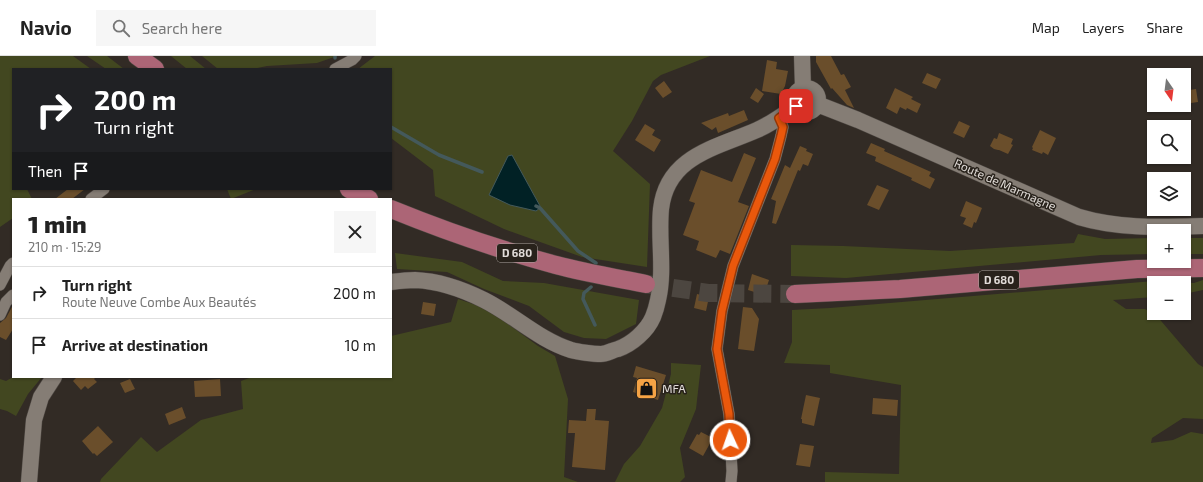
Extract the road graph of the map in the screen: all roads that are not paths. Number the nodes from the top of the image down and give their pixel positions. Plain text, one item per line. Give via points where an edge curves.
1 (137, 56) edge
2 (356, 56) edge
3 (802, 56) edge
4 (154, 68) edge
5 (337, 68) edge
6 (803, 88) junction
7 (817, 104) junction
8 (796, 106) junction
9 (779, 118) junction
10 (103, 190) edge
11 (351, 190) edge
12 (92, 198) edge
13 (367, 198) edge
14 (392, 208) edge
15 (1203, 226) edge
16 (12, 264) edge
17 (1203, 268) edge
18 (392, 282) edge
19 (646, 284) tunnel mouth
20 (0, 285) edge
21 (795, 294) tunnel mouth
22 (12, 296) edge
23 (0, 315) edge
24 (53, 378) edge
25 (29, 482) edge
26 (731, 482) edge

1 - 4 main road
2 - 5 street
3 - 6 main road
6 - 7 main road via 810,88 816,93
6 - 8 main road via 796,92
7 - 8 main road via 809,111 801,111
7 - 15 main road, Route de Marmagne via 1078,217 1125,226
8 - 9 main road
9 - 18 main road via 705,151 674,174 664,192 661,209 659,298 653,318 640,335 626,346 602,354 572,350 543,337 485,300 449,286 416,280
9 - 26 street via 783,127 775,159 733,266 722,311 717,349 729,414
10 - 12 street
11 - 13 main road
14 - 19 main road, D 680 via 432,226 496,247 558,265
16 - 20 street
17 - 21 main road, D 680 via 1137,269 900,289
22 - 23 street
24 - 25 main road via 34,420

